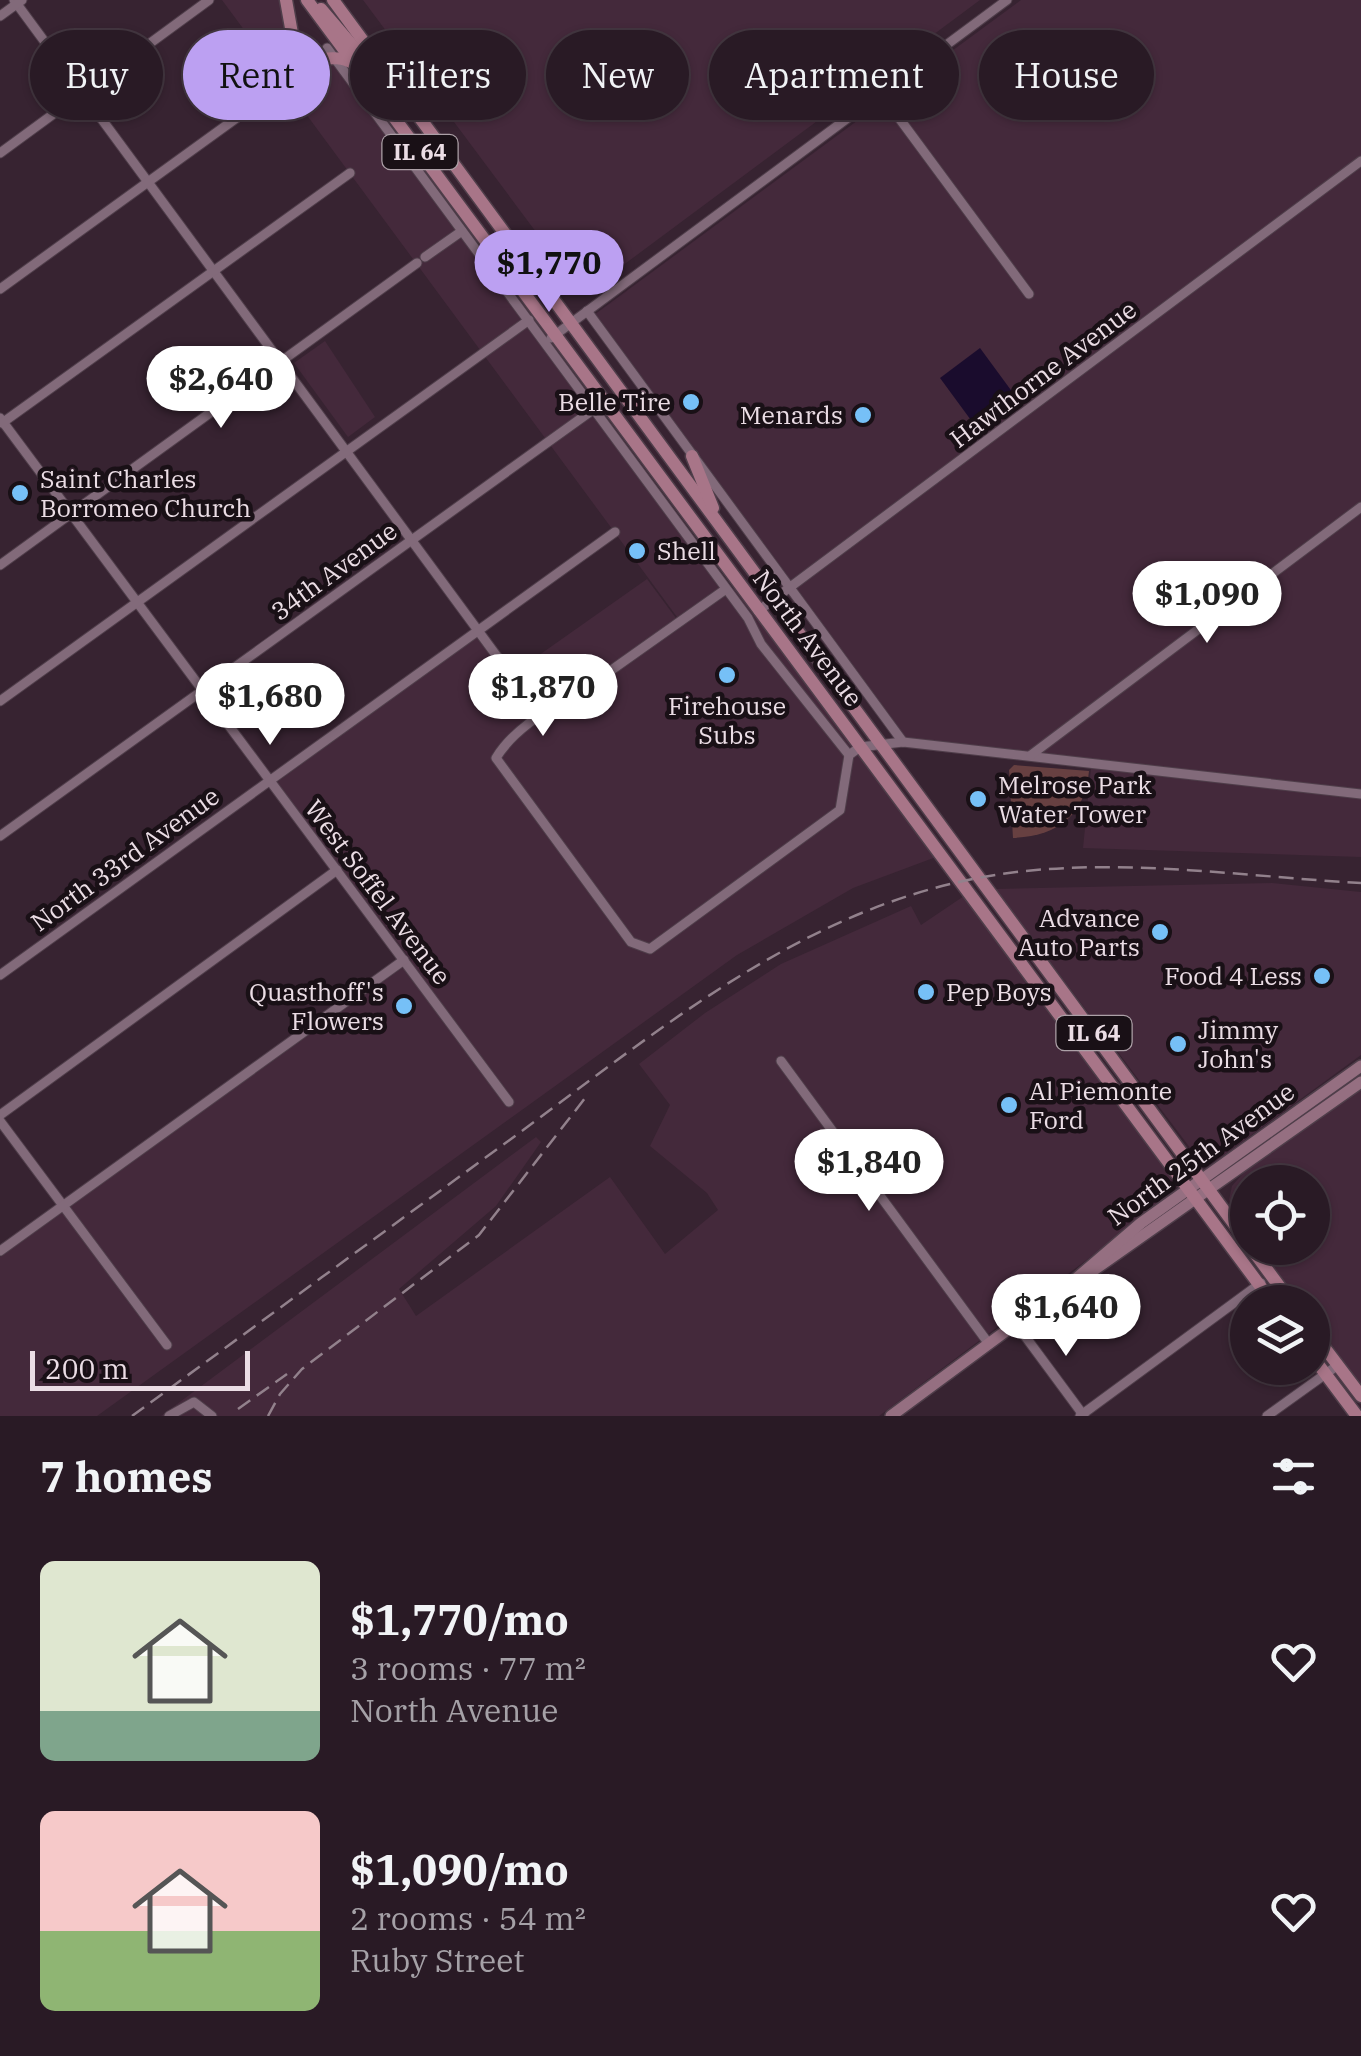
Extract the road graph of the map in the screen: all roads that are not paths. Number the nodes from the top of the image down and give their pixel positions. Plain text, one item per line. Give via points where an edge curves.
1 (209, 0) edge
2 (286, 0) edge
3 (310, 0) edge
4 (332, 0) edge
5 (342, 0) edge
6 (1006, 0) edge
7 (17, 1) edge
8 (0, 16) edge
9 (324, 22) junction
10 (351, 25) junction
11 (37, 30) edge
12 (289, 30) edge
13 (325, 30) edge
14 (355, 30) edge
15 (163, 34) edge
16 (959, 36) edge
17 (350, 39) edge
18 (330, 58) edge
19 (350, 58) edge
20 (46, 120) edge
21 (102, 120) edge
22 (234, 120) edge
23 (395, 120) edge
24 (421, 120) edge
25 (848, 120) edge
26 (900, 120) edge
27 (0, 153) edge
28 (1361, 161) edge
29 (350, 173) dead end
30 (148, 182) junction
31 (462, 230) junction
32 (214, 271) junction
33 (0, 289) edge
34 (1029, 294) dead end
35 (587, 311) junction
36 (529, 320) junction
37 (571, 323) junction
38 (550, 338) junction
39 (282, 364) junction
40 (594, 409) junction
41 (1, 422) edge
42 (346, 452) junction
43 (692, 456) junction
44 (659, 475) junction
45 (657, 501) junction
46 (1361, 507) edge
47 (71, 514) junction
48 (615, 532) dead end
49 (728, 536) junction
50 (412, 540) junction
51 (693, 544) junction
52 (710, 545) junction
53 (0, 565) edge
54 (790, 588) junction
55 (726, 589) junction
56 (774, 600) junction
57 (137, 602) junction
58 (753, 614) junction
59 (478, 631) junction
60 (203, 690) junction
61 (0, 701) edge
62 (558, 704) junction
63 (903, 742) junction
64 (880, 744) junction
65 (855, 751) junction
66 (1031, 755) junction
67 (270, 779) junction
68 (1361, 794) edge
69 (0, 836) edge
70 (337, 870) junction
71 (404, 960) junction
72 (0, 975) edge
73 (1101, 1042) junction
74 (1086, 1053) junction
75 (781, 1061) dead end
76 (1360, 1067) edge
77 (1361, 1082) edge
78 (1139, 1095) junction
79 (509, 1102) dead end
80 (1125, 1106) junction
81 (0, 1118) edge
82 (1205, 1186) junction
83 (1192, 1195) junction
84 (64, 1206) junction
85 (1230, 1220) edge
86 (0, 1252) edge
87 (1264, 1265) edge
88 (1272, 1276) junction
89 (1259, 1285) joint
90 (1279, 1285) edge
91 (1230, 1306) edge
92 (1016, 1324) junction
93 (988, 1344) junction
94 (167, 1345) dead end
95 (1330, 1355) edge
96 (1338, 1365) junction
97 (1330, 1371) edge
98 (1330, 1381) edge
99 (1311, 1385) edge
100 (1361, 1396) edge
101 (1082, 1415) edge
102 (169, 1416) edge
103 (212, 1416) edge
104 (891, 1416) edge
105 (1267, 1416) edge
106 (1357, 1416) edge

1 - 15 street
2 - 12 main road
3 - 9 main road, North Avenue / IL 64
3 - 17 main road
4 - 10 main road, North Avenue / IL 64
5 - 10 main road
6 - 16 street
7 - 8 street
7 - 11 street
9 - 13 main road
9 - 19 main road, North Avenue / IL 64
10 - 14 main road, North Avenue / IL 64
18 - 31 street, North Avenue
20 - 27 street
21 - 30 street
22 - 30 street
23 - 38 main road, North Avenue / IL 64
24 - 37 main road, North Avenue / IL 64
25 - 35 street
26 - 34 street
28 - 54 street, Hawthorne Avenue
29 - 32 street
30 - 32 street
30 - 33 street
31 - 36 street, North Avenue
31 - 39 street
32 - 39 street
32 - 41 street
35 - 37 street
35 - 43 street, North Avenue
36 - 38 street, North Avenue
36 - 42 street
37 - 38 street
37 - 49 main road, North Avenue / IL 64
38 - 40 street, North Avenue
38 - 44 main road, North Avenue / IL 64
39 - 42 street
39 - 47 street
40 - 45 street, North Avenue
40 - 50 street, 34th Avenue
41 - 47 street, West Soffel Avenue
42 - 50 street
42 - 57 street
43 - 49 main road
43 - 54 street, North Avenue
44 - 45 main road via 664,491
44 - 52 main road, North Avenue / IL 64
45 - 51 street, North Avenue
46 - 66 street
47 - 53 street
47 - 57 street, West Soffel Avenue
48 - 59 street, North 33rd Avenue
49 - 56 main road, North Avenue / IL 64
50 - 59 street
50 - 60 street, 34th Avenue
51 - 52 main road
51 - 55 street, North Avenue
52 - 58 main road, North Avenue / IL 64
54 - 56 street, Hawthorne Avenue
54 - 63 street, North Avenue
55 - 58 street, North Avenue
55 - 62 street
56 - 58 street, Hawthorne Avenue
56 - 64 main road, North Avenue / IL 64
57 - 60 street, West Soffel Avenue
57 - 61 street
58 - 65 main road, North Avenue / IL 64
59 - 62 street via 526,694
59 - 67 street, North 33rd Avenue
60 - 67 street, West Soffel Avenue
60 - 69 street, 34th Avenue
62 - 65 street via 496,758 631,942 650,949 840,810
63 - 64 street
63 - 66 street
64 - 65 street
64 - 73 main road, North Avenue / IL 64
65 - 74 main road, North Avenue / IL 64
66 - 68 street
67 - 70 street, West Soffel Avenue
67 - 72 street, North 33rd Avenue
70 - 71 street, West Soffel Avenue
70 - 81 street
71 - 79 street, West Soffel Avenue
71 - 84 street
73 - 74 main road
73 - 78 main road, North Avenue / IL 64
74 - 80 main road, North Avenue / IL 64
75 - 93 street
76 - 82 main road, North 25th Avenue
77 - 82 main road, North 25th Avenue
78 - 80 main road
78 - 82 main road, North Avenue / IL 64
80 - 83 main road, North Avenue / IL 64
81 - 84 street
82 - 83 main road, North 25th Avenue
82 - 85 main road, North Avenue / IL 64
83 - 89 main road, North Avenue / IL 64
83 - 92 main road, North 25th Avenue via 1102,1268
84 - 86 street
84 - 94 street
87 - 88 main road, North Avenue / IL 64
88 - 89 street
88 - 90 main road, North Avenue / IL 64
91 - 101 street
92 - 93 main road, North 25th Avenue
92 - 101 street
93 - 104 main road, North 25th Avenue
95 - 96 main road
96 - 97 street
96 - 100 main road
98 - 106 main road
99 - 105 street
102 - 103 street via 194,1402

